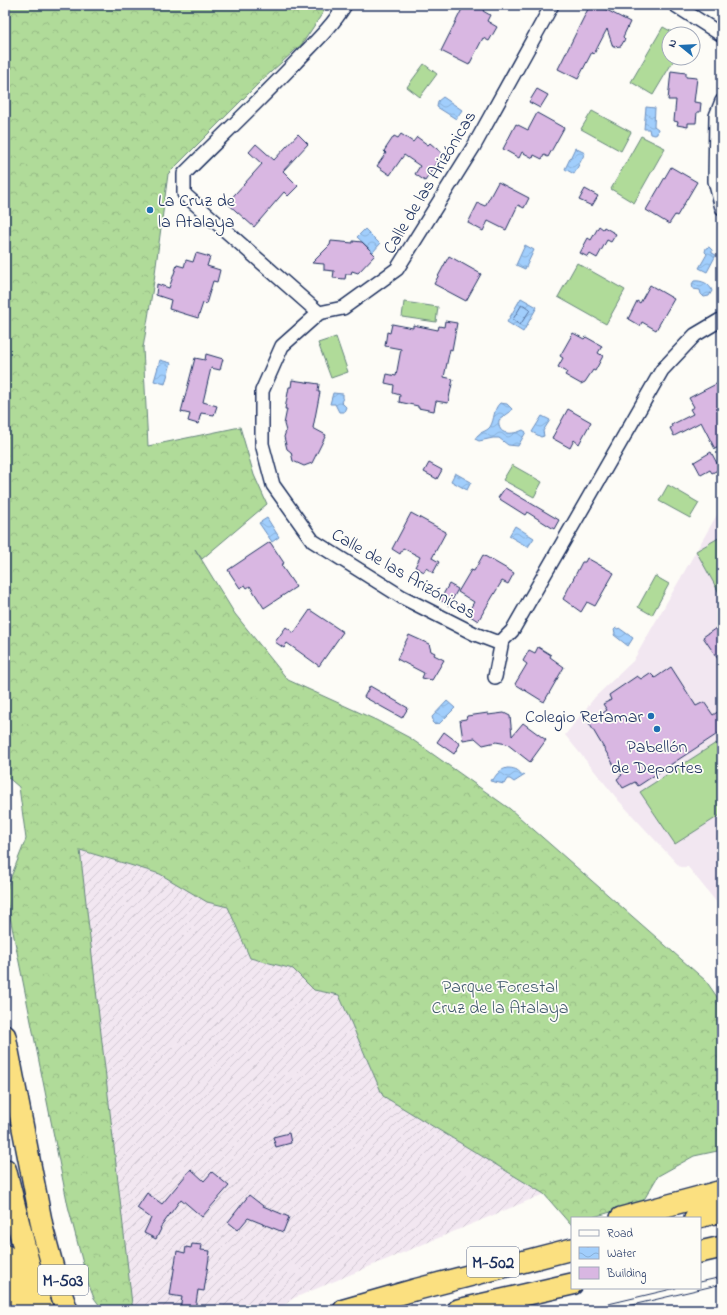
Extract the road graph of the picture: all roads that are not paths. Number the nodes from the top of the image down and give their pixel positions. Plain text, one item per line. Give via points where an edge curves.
1 (345, 5) edge
2 (552, 5) edge
3 (675, 5) edge
4 (722, 35) edge
5 (722, 101) edge
6 (722, 208) edge
7 (319, 313) junction
8 (722, 319) edge
9 (502, 641) junction
10 (495, 677) dead end
11 (5, 1036) edge
12 (5, 1170) edge
13 (722, 1190) edge
14 (722, 1211) edge
15 (626, 1217) edge
16 (699, 1217) edge
17 (571, 1235) edge
18 (722, 1246) edge
19 (48, 1248) junction
20 (571, 1249) edge
21 (701, 1252) edge
22 (5, 1256) edge
23 (571, 1284) edge
24 (552, 1289) junction
25 (414, 1290) junction
26 (21, 1310) edge
27 (42, 1310) edge
28 (67, 1310) edge
29 (83, 1310) edge
30 (344, 1310) edge
31 (458, 1310) edge
32 (478, 1310) edge

1 - 7 street via 340,14 274,85 184,174 184,194
2 - 7 street, Calle de las Arizónicas via 474,146 397,269 343,308
3 - 4 street
5 - 6 street via 716,116 715,181
7 - 9 street, Calle de las Arizónicas via 282,346 262,391 262,444 273,485 313,541 402,597 474,634 496,642
8 - 9 street via 695,335 662,370 512,632
9 - 10 street
11 - 19 highway, M-503
12 - 27 highway, M-503
13 - 15 highway
14 - 16 highway
17 - 25 highway, M-502
18 - 21 highway
19 - 28 highway, M-503
19 - 29 highway, M-503 via 65,1284
20 - 25 highway, M-502
22 - 26 highway, M-503
23 - 24 highway, M-502
24 - 31 highway, M-502
24 - 32 highway, M-502
25 - 30 highway, M-502

